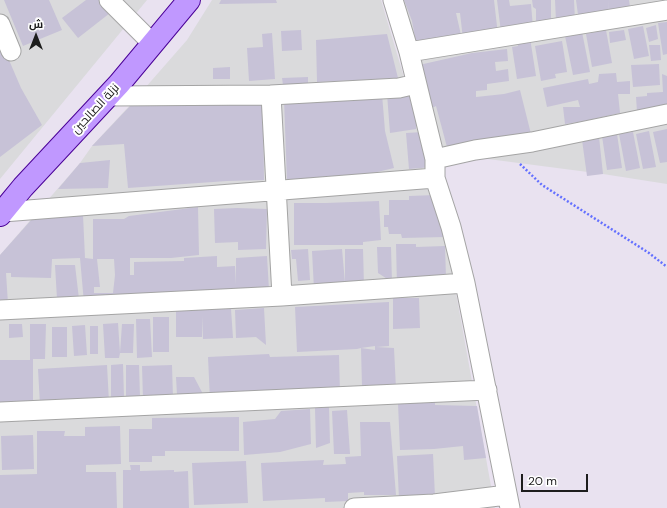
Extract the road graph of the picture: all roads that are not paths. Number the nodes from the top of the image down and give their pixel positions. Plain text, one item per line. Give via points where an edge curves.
1 (109, 0) edge
2 (189, 0) edge
3 (392, 0) edge
4 (664, 0) edge
5 (667, 5) edge
6 (667, 10) edge
7 (0, 24) edge
8 (152, 44) junction
9 (12, 51) dead end
10 (409, 52) junction
11 (416, 84) junction
12 (271, 95) junction
13 (109, 96) junction
14 (667, 114) edge
15 (435, 159) junction
16 (435, 178) junction
17 (275, 190) junction
18 (2, 213) edge
19 (465, 283) junction
20 (282, 296) junction
21 (0, 310) edge
22 (487, 390) junction
23 (0, 412) edge
24 (508, 502) edge
25 (354, 508) edge

1 - 8 street
2 - 8 main road, نزلة الصالحين
3 - 10 street
4 - 5 street
6 - 10 street
7 - 9 street
8 - 13 main road, نزلة الصالحين
10 - 11 street
11 - 12 street via 399,88
11 - 15 street
12 - 13 street
12 - 17 street
13 - 18 main road, نزلة الصالحين via 23,187
14 - 15 street
15 - 16 street
16 - 17 street
16 - 19 street
17 - 18 street
17 - 20 street
19 - 20 street
19 - 22 street
20 - 21 street
22 - 23 street
22 - 24 street
24 - 25 street

